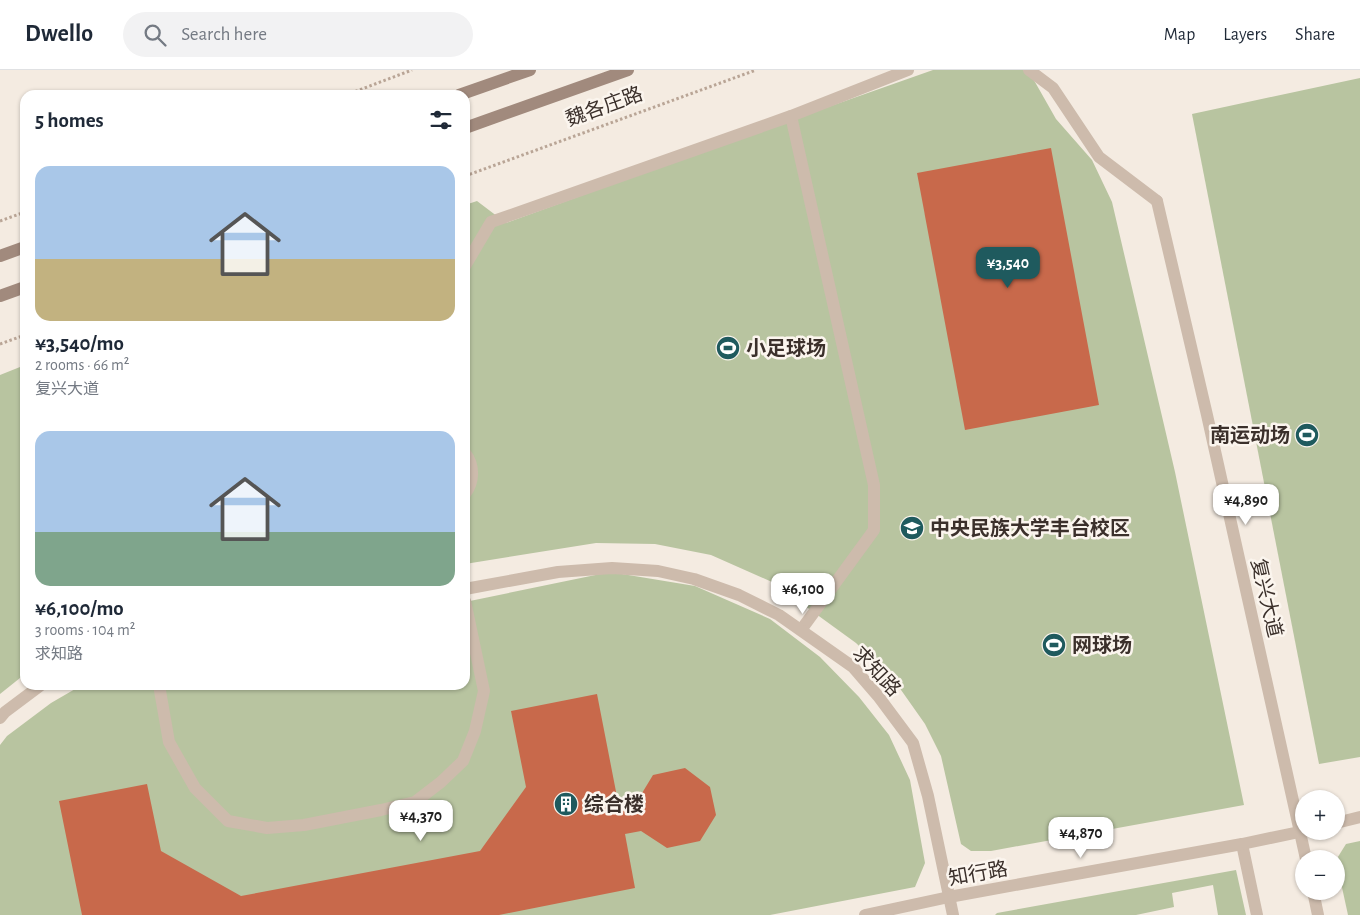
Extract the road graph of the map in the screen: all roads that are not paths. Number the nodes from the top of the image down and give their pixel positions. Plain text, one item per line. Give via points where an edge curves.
1 (530, 70) edge
2 (628, 70) edge
3 (908, 70) edge
4 (1029, 70) edge
5 (470, 91) edge
6 (791, 116) junction
7 (470, 126) edge
8 (20, 249) edge
9 (0, 256) edge
10 (470, 258) edge
11 (20, 289) edge
12 (0, 296) edge
13 (470, 461) edge
14 (470, 488) edge
15 (470, 588) edge
16 (470, 625) edge
17 (801, 630) junction
18 (34, 690) edge
19 (160, 690) edge
20 (0, 718) edge
21 (1295, 801) edge
22 (1360, 817) edge
23 (1345, 821) edge
24 (1295, 833) edge
25 (1242, 844) junction
26 (949, 897) junction
27 (1315, 900) edge
28 (865, 915) edge
29 (953, 915) edge
30 (1257, 915) edge
31 (1318, 915) edge

1 - 5 main road
2 - 7 main road, 魏各庄路
3 - 6 street
4 - 21 street, 复兴大道 via 1053,88 1099,157 1156,200
6 - 10 street via 491,222
6 - 17 street via 874,485 874,530
8 - 9 main road
11 - 12 main road
13 - 14 street
15 - 17 street, 求知路 via 558,572 612,568 658,571 694,579 739,595
16 - 19 street via 484,691 475,731 463,761 416,802 381,810 304,825 267,828 228,821 195,788 169,742
17 - 26 street, 求知路 via 853,667 913,744 928,796
18 - 20 street
22 - 23 street
24 - 25 street, 知行路
25 - 26 street, 知行路
25 - 30 street
26 - 28 street, 知行路
26 - 29 street, 求知路
27 - 31 street

